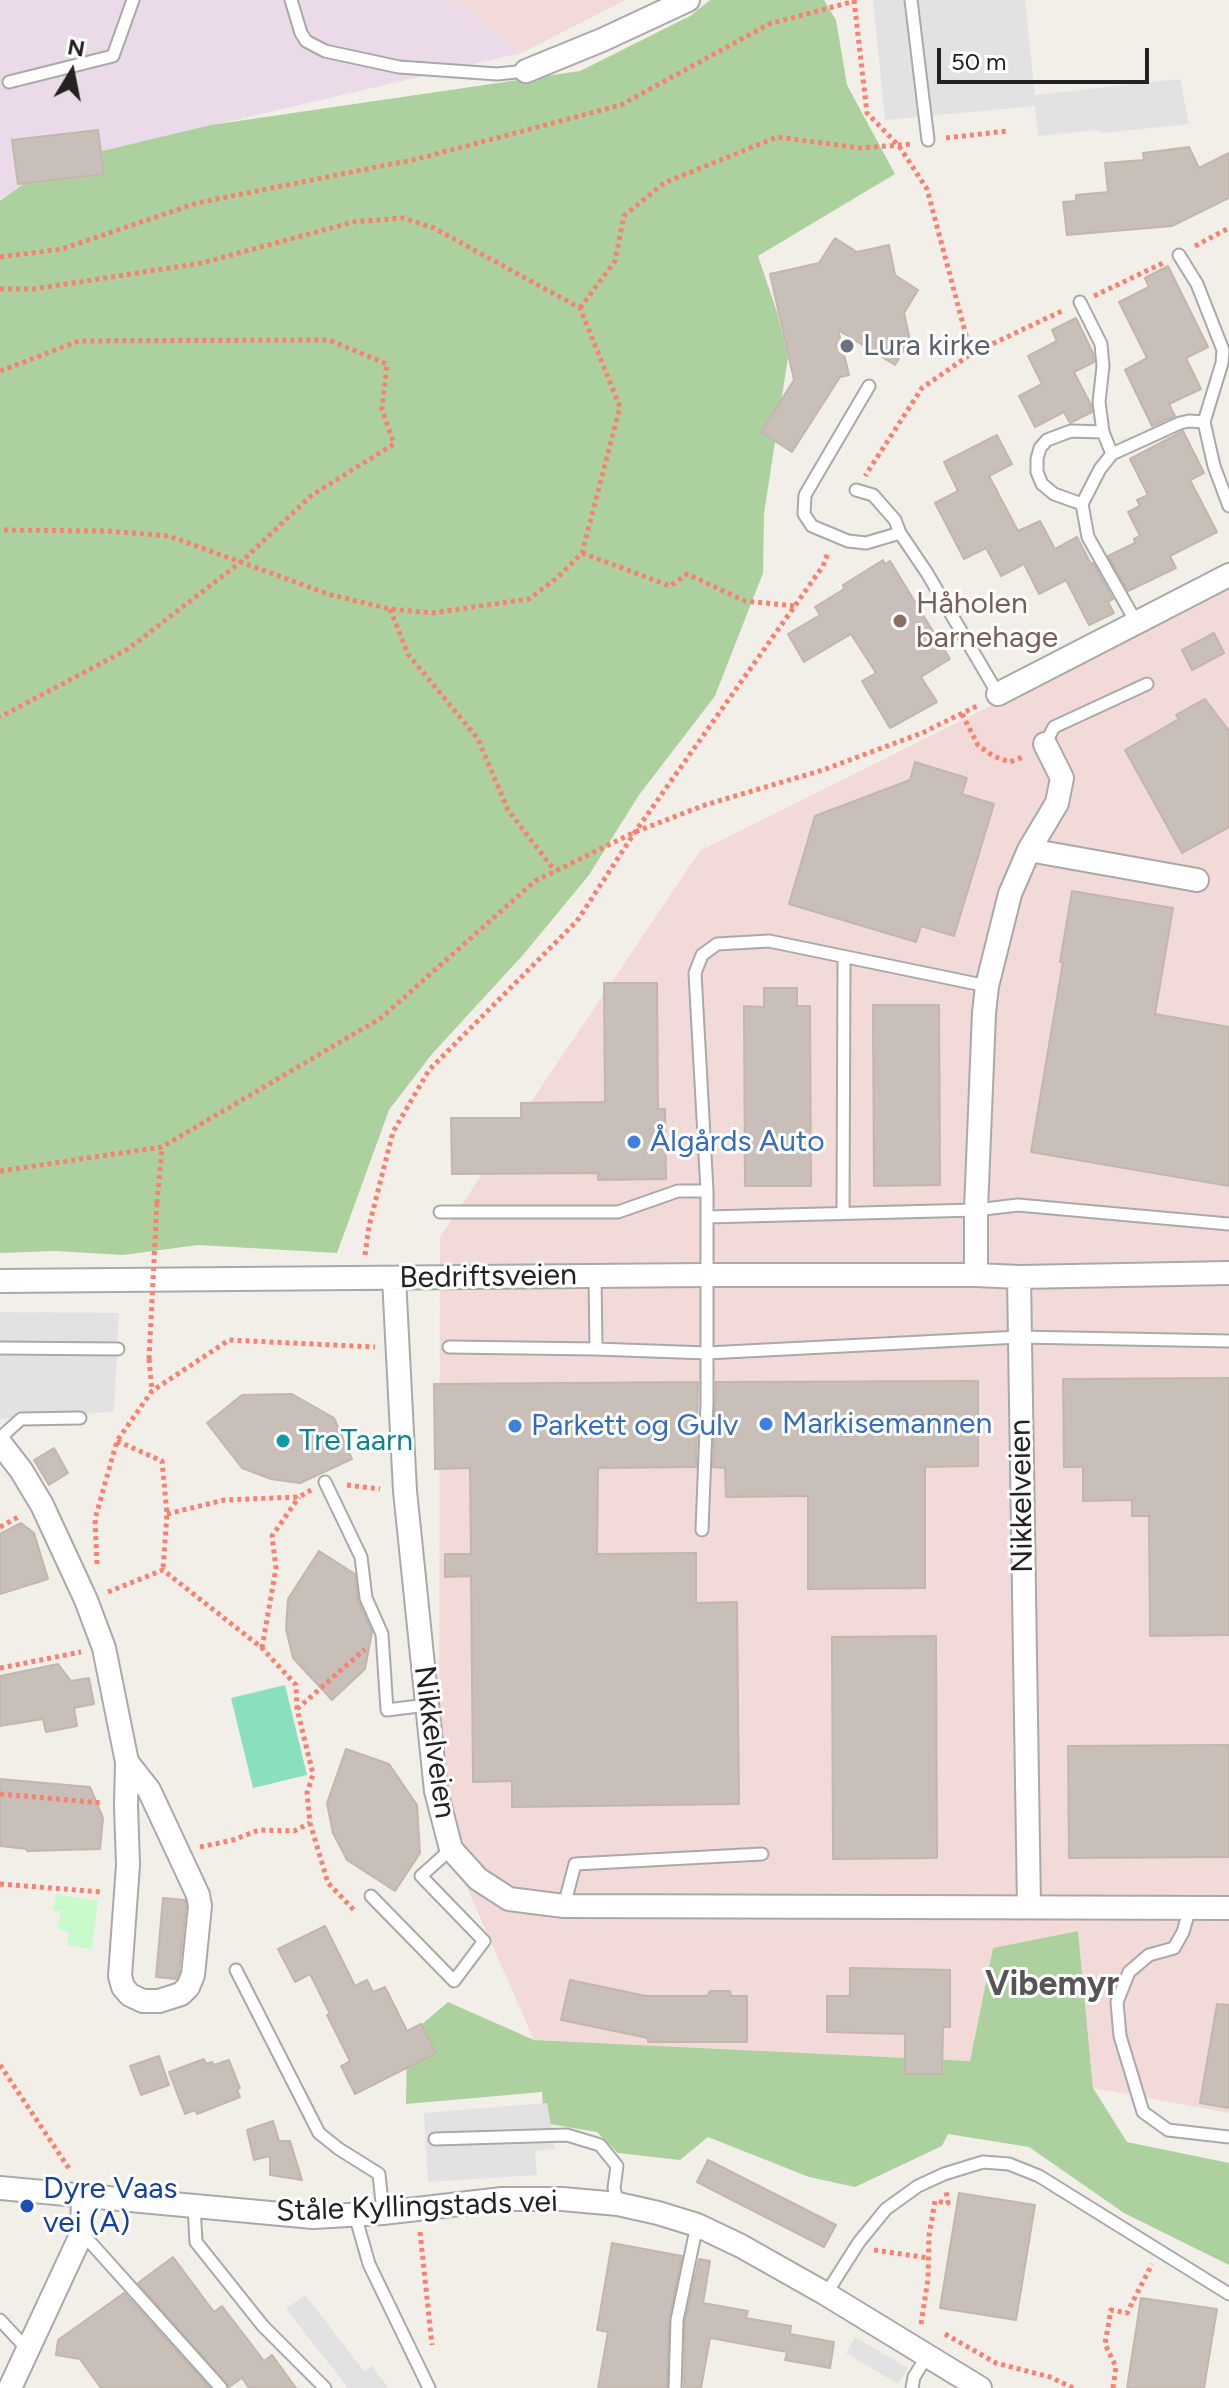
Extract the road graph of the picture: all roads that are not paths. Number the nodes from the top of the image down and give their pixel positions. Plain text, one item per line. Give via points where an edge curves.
1 (133, 0) edge
2 (291, 0) edge
3 (688, 0) edge
4 (911, 0) edge
5 (526, 71) joint
6 (9, 82) dead end
7 (928, 140) road end
8 (1179, 255) road end
9 (1080, 302) road end
10 (869, 386) dead end
11 (1204, 422) junction
12 (1103, 432) junction
13 (1112, 454) junction
14 (856, 490) road end
15 (1082, 504) junction
16 (1229, 506) edge
17 (900, 533) junction
18 (1229, 575) edge
19 (1136, 622) junction
20 (1147, 684) dead end
21 (998, 694) joint
22 (1045, 744) joint
23 (1029, 850) junction
24 (1197, 880) dead end
25 (844, 958) junction
26 (987, 986) junction
27 (707, 1191) junction
28 (976, 1210) junction
29 (440, 1212) dead end
30 (843, 1213) junction
31 (707, 1217) junction
32 (1229, 1224) edge
33 (1229, 1273) edge
34 (706, 1275) junction
35 (976, 1275) junction
36 (595, 1276) junction
37 (1019, 1277) junction
38 (394, 1278) junction
39 (0, 1281) edge
40 (1019, 1337) junction
41 (1229, 1341) edge
42 (449, 1347) dead end
43 (0, 1348) edge
44 (118, 1349) dead end
45 (596, 1349) junction
46 (707, 1353) junction
47 (80, 1418) dead end
48 (0, 1440) edge
49 (325, 1482) road end
50 (702, 1530) dead end
51 (427, 1705) junction
52 (127, 1762) junction
53 (451, 1849) junction
54 (762, 1854) dead end
55 (371, 1896) dead end
56 (564, 1906) junction
57 (1029, 1907) junction
58 (1190, 1908) junction
59 (1229, 1908) edge
60 (236, 1970) dead end
61 (1229, 2137) edge
62 (435, 2139) dead end
63 (0, 2188) edge
64 (83, 2196) junction
65 (618, 2204) junction
66 (194, 2206) junction
67 (383, 2213) junction
68 (355, 2215) junction
69 (697, 2225) junction
70 (82, 2233) junction
71 (826, 2294) junction
72 (1229, 2294) edge
73 (0, 2320) edge
74 (923, 2346) junction
75 (28, 2350) junction
76 (10, 2388) edge
77 (221, 2388) edge
78 (325, 2388) edge
79 (429, 2388) edge
80 (675, 2388) edge
81 (912, 2388) edge
82 (980, 2388) edge

1 - 6 lane via 113,56
2 - 5 lane via 306,41 325,51 399,67
3 - 5 street
4 - 7 lane
8 - 11 lane via 1197,284 1223,350
9 - 12 lane via 1101,344
10 - 17 lane via 805,495 804,514 812,526 848,541 866,543
11 - 13 lane via 1180,423
11 - 16 lane
12 - 13 lane
12 - 15 lane via 1071,431 1040,448 1037,472 1042,484
13 - 15 lane
14 - 17 lane via 879,501
15 - 19 lane via 1088,537
17 - 21 lane
18 - 19 street
19 - 21 street
20 - 22 lane via 1054,727
22 - 23 street via 1062,778 1057,803
23 - 24 street
23 - 26 street via 1010,894
25 - 26 lane
25 - 27 lane via 769,941 717,944 702,955 695,973
25 - 30 lane
26 - 28 street
27 - 29 lane via 678,1191 618,1212
27 - 31 lane
28 - 30 lane
28 - 32 lane via 1018,1205
28 - 35 street
30 - 31 lane
31 - 34 lane
33 - 37 street, Bedriftsveien
34 - 35 street, Bedriftsveien
34 - 36 street, Bedriftsveien
34 - 46 lane
35 - 37 street, Bedriftsveien
36 - 38 street, Bedriftsveien
36 - 45 lane
37 - 40 street, Nikkelveien
38 - 39 street, Bedriftsveien
38 - 51 street, Nikkelveien via 405,1491
40 - 41 lane
40 - 46 lane
40 - 57 street, Nikkelveien
42 - 45 lane
43 - 44 lane
45 - 46 lane
46 - 50 lane
47 - 48 lane via 21,1419
48 - 52 street via 42,1505 86,1600 104,1648
49 - 51 lane via 361,1557 366,1598 382,1634 387,1710
51 - 53 street, Nikkelveien via 436,1791
52 - 52 street via 149,1790 198,1895 193,1975 188,1987 171,1999 143,2001 130,1995 120,1976 127,1894
53 - 55 lane via 421,1876 484,1941 454,1981
53 - 56 street, Nikkelveien via 478,1879 509,1899
54 - 56 lane via 575,1864
56 - 57 street, Nikkelveien
57 - 58 street, Nikkelveien
58 - 59 street, Nikkelveien
58 - 61 lane via 1174,1948 1149,1955 1129,1972 1117,2002 1120,2036 1143,2112 1168,2130
60 - 67 lane via 319,2133 379,2174
62 - 65 lane via 567,2135 600,2145 617,2166
63 - 64 street, Ståle Kyllingstads vei
64 - 66 street, Ståle Kyllingstads vei
64 - 70 street
65 - 67 street, Ståle Kyllingstads vei via 502,2199
65 - 69 street, Ståle Kyllingstads vei
66 - 68 street, Ståle Kyllingstads vei via 313,2217
66 - 78 lane via 196,2242 263,2326
67 - 68 street, Ståle Kyllingstads vei
68 - 79 lane via 369,2264
69 - 71 street, Ståle Kyllingstads vei
69 - 80 lane via 677,2320
70 - 75 street
70 - 77 lane
71 - 72 lane via 886,2209 918,2186 983,2162 1009,2164 1039,2176
71 - 74 street, Ståle Kyllingstads vei
73 - 75 lane
74 - 81 lane
74 - 82 street, Ståle Kyllingstads vei
75 - 76 street

